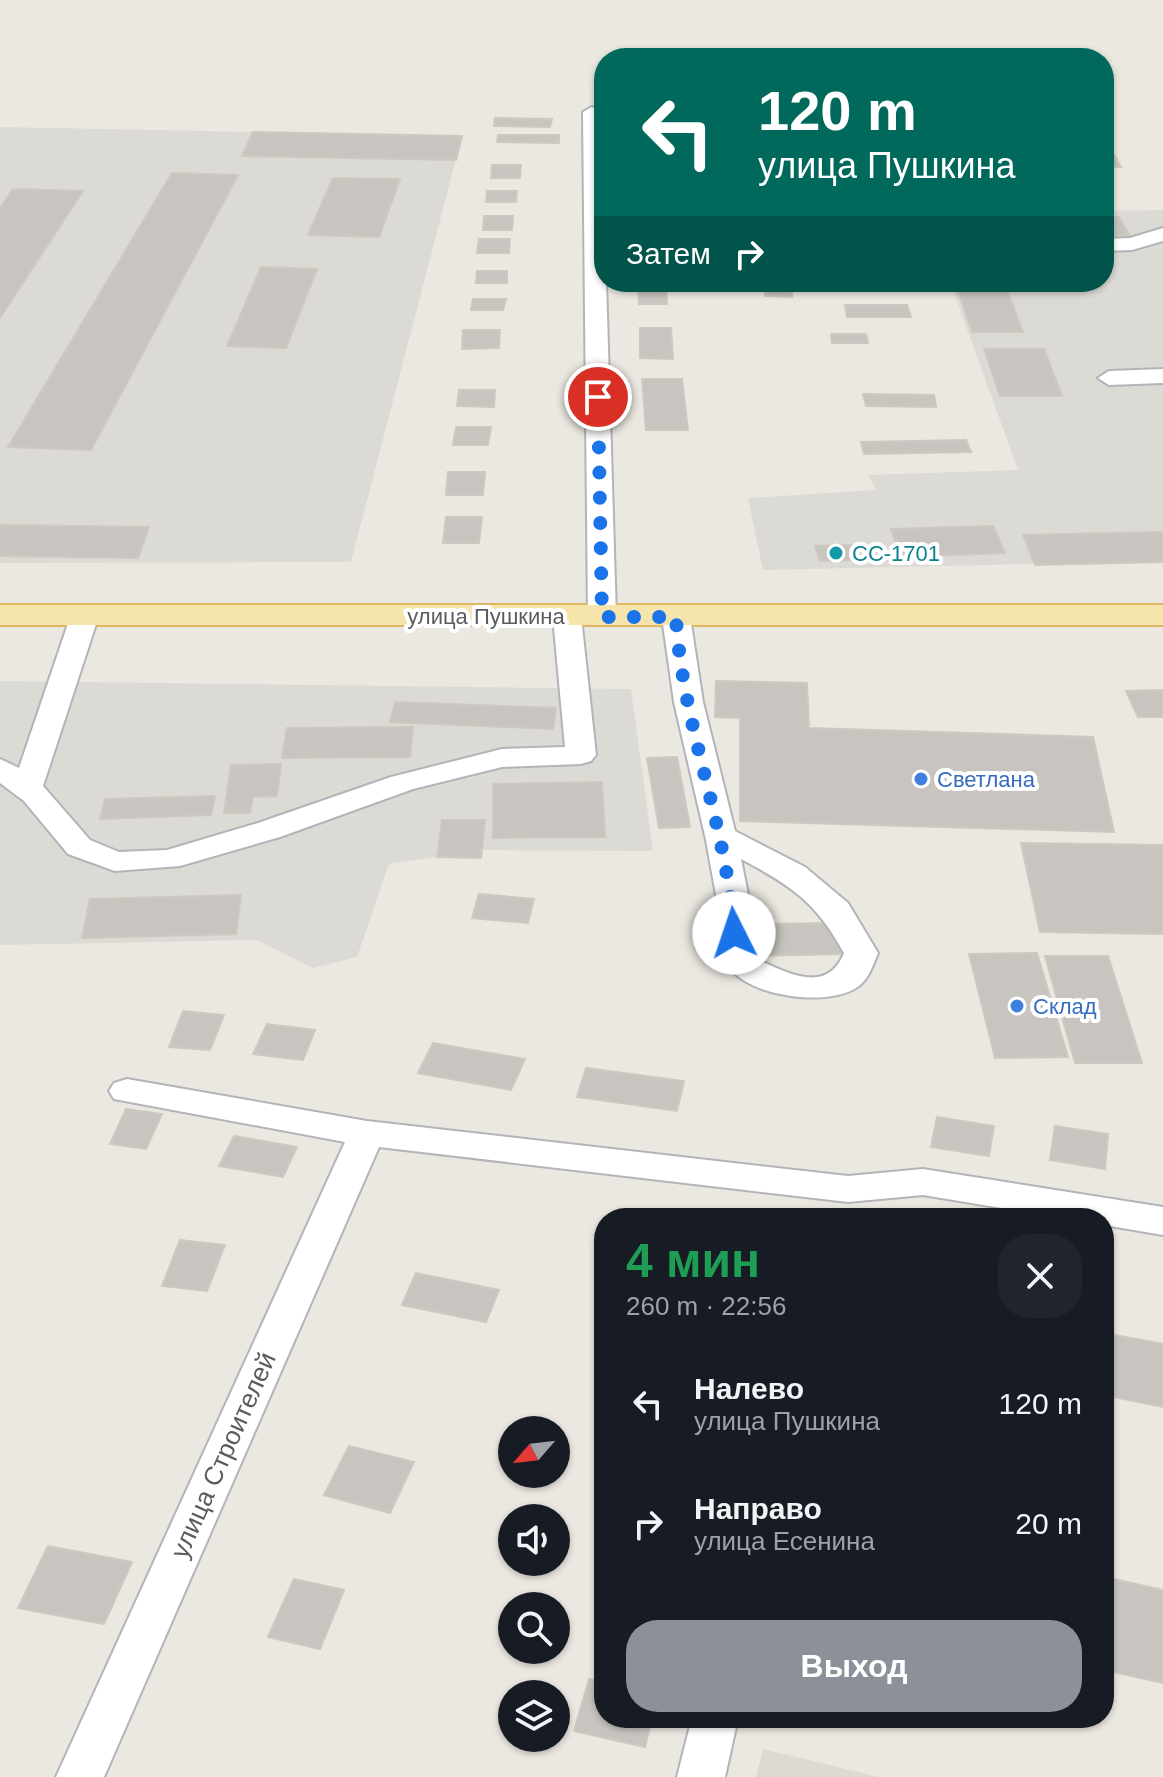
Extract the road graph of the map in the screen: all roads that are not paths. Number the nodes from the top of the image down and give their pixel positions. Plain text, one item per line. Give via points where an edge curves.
1 (592, 112) dead end
2 (594, 213) edge
3 (1163, 234) edge
4 (1114, 245) edge
5 (596, 292) edge
6 (1163, 376) edge
7 (1109, 378) dead end
8 (0, 615) edge
9 (85, 615) junction
10 (1163, 615) edge
11 (567, 617) junction
12 (602, 617) junction
13 (676, 617) junction
14 (0, 768) edge
15 (27, 789) junction
16 (722, 836) junction
17 (127, 1091) dead end
18 (367, 1133) junction
19 (844, 1204) edge
20 (1083, 1208) edge
21 (1114, 1213) edge
22 (1163, 1221) edge
23 (713, 1728) edge
24 (80, 1777) edge
25 (701, 1777) edge

1 - 2 street
3 - 4 street
5 - 12 street
6 - 7 street
8 - 9 main road, улица Пушкина
9 - 11 main road, улица Пушкина
9 - 15 street
10 - 13 main road, улица Пушкина
11 - 12 main road, улица Пушкина
11 - 15 street via 581,755 502,758 417,779 169,859 115,862 79,847
12 - 13 main road, улица Пушкина
13 - 16 street via 684,690
14 - 15 street
16 - 16 street via 734,933 746,967 781,985 830,987 851,975 861,953 837,910 794,874
17 - 18 street
18 - 19 street
18 - 24 street, улица Строителей
19 - 20 street via 923,1182
21 - 22 street
23 - 25 street

